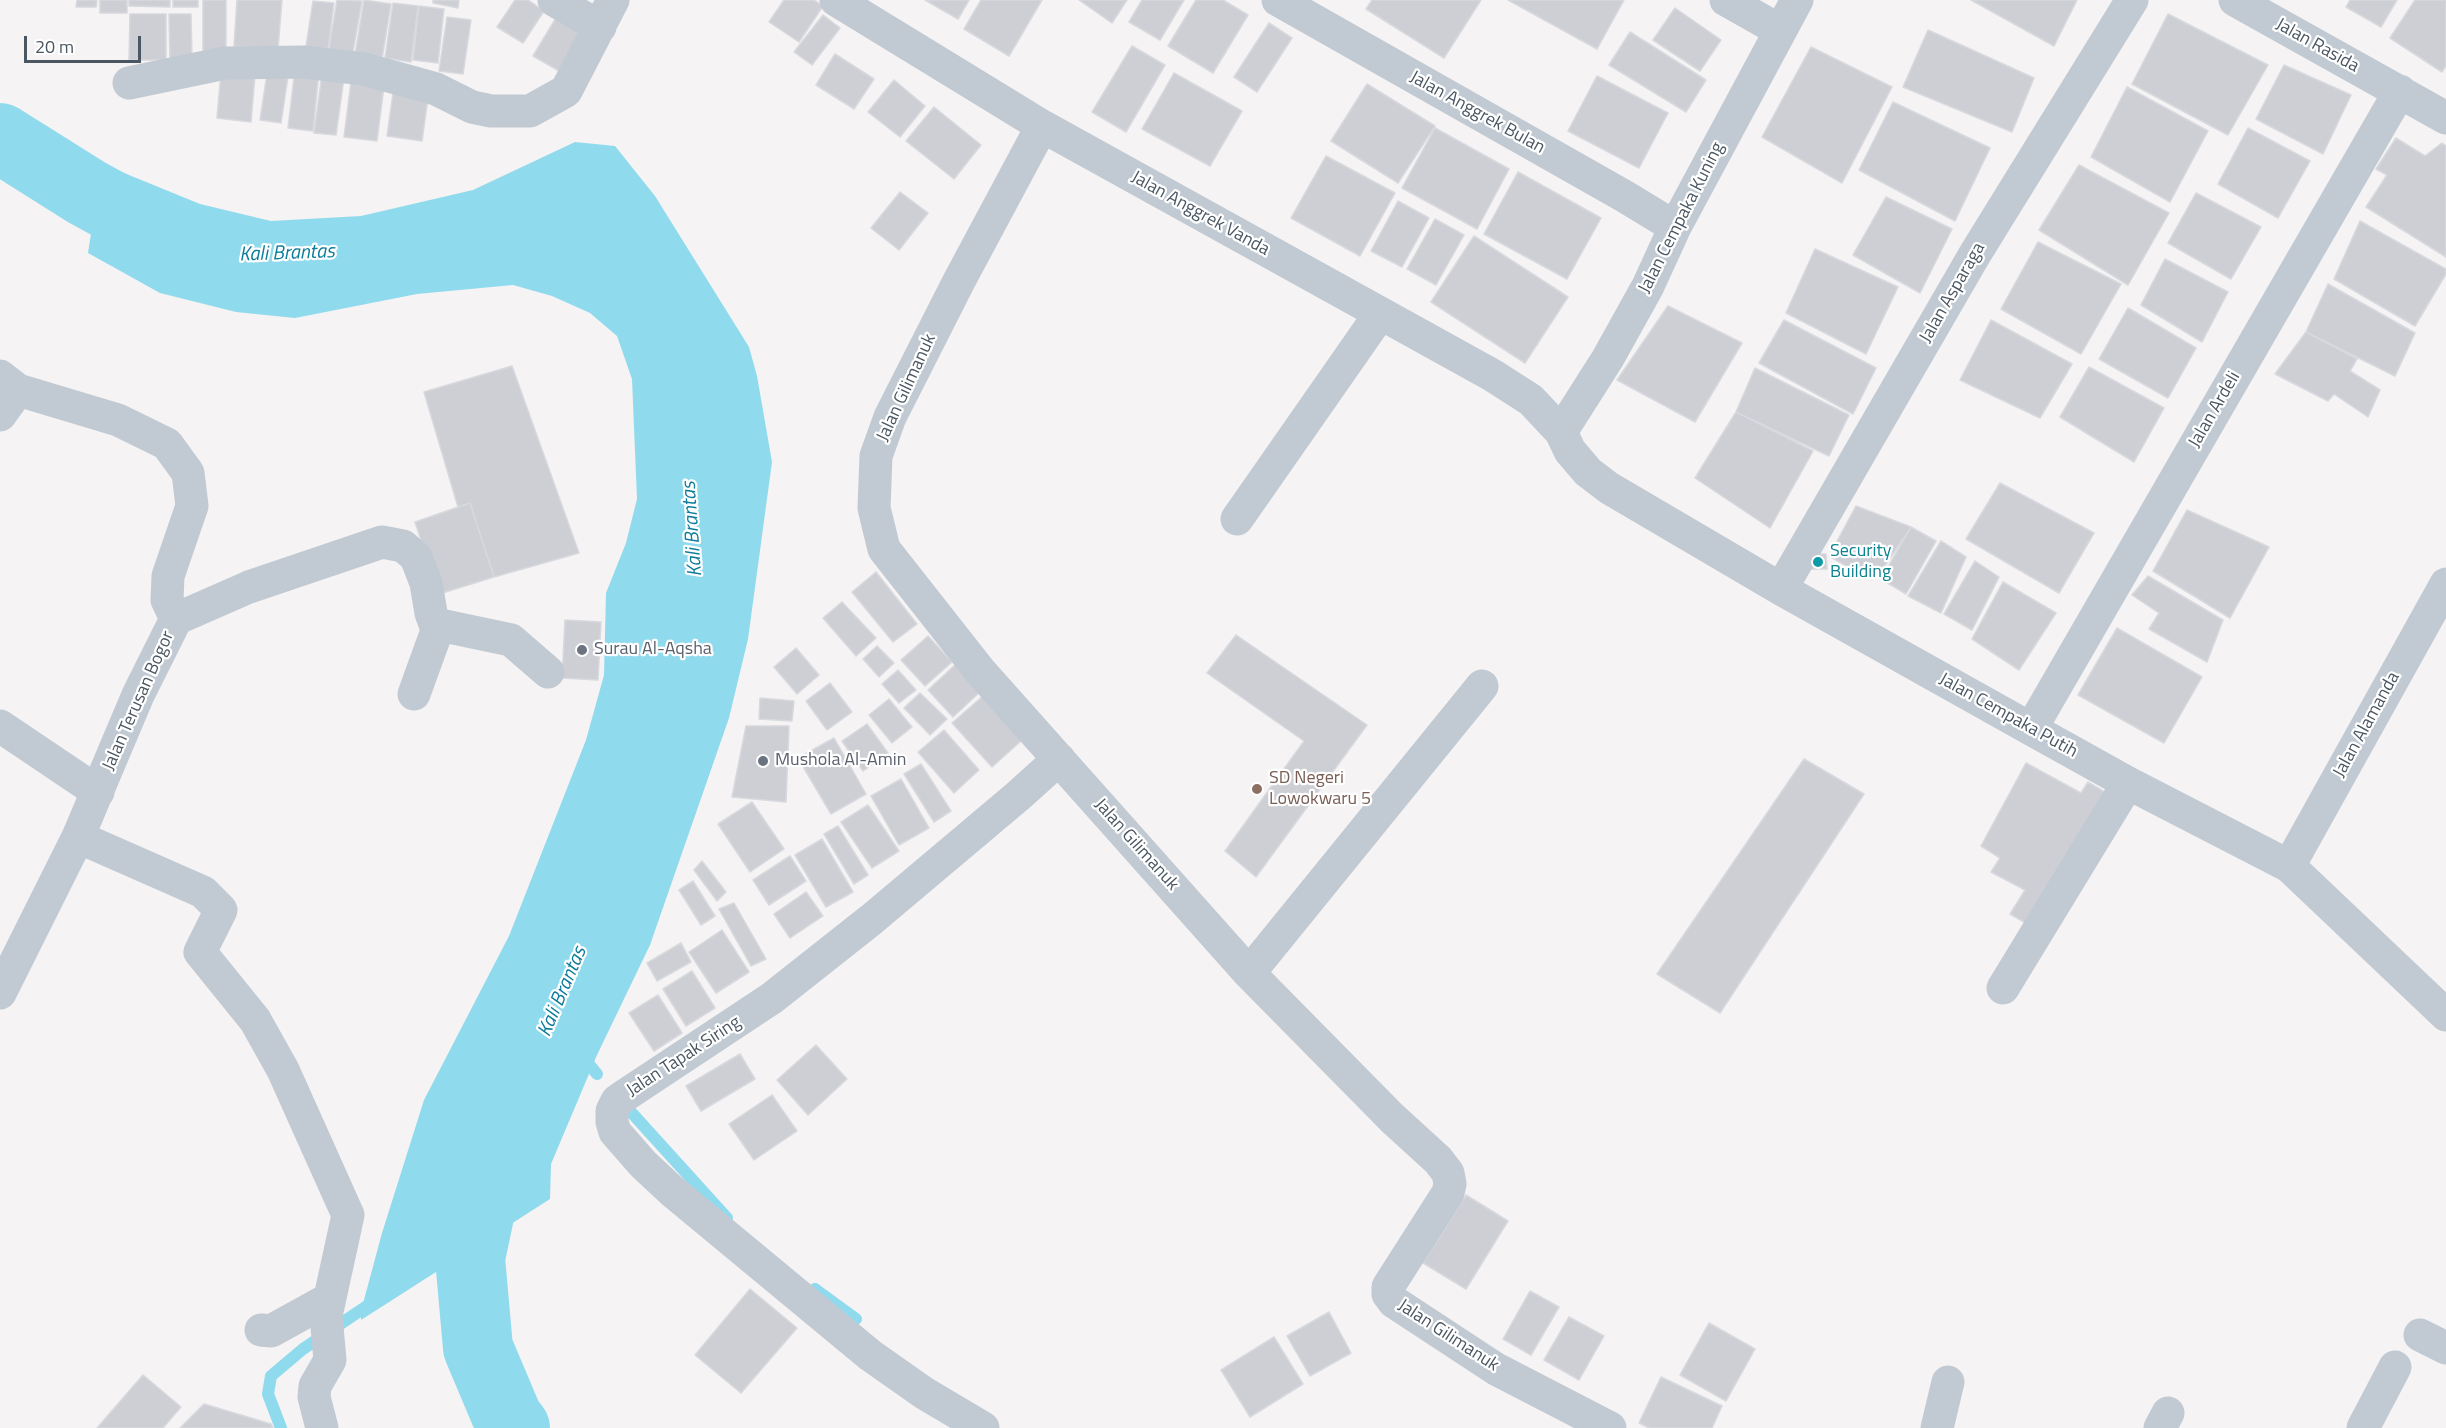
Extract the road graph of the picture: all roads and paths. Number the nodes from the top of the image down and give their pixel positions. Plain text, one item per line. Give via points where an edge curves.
1 (554, 0) edge
2 (836, 0) edge
3 (1278, 0) edge
4 (1726, 0) edge
5 (1797, 0) edge
6 (2132, 0) edge
7 (2235, 0) edge
8 (607, 13) edge
9 (1779, 30) junction
10 (129, 83) dead end
11 (2400, 91) junction
12 (2446, 118) edge
13 (1042, 126) junction
14 (1675, 227) junction
15 (1380, 314) junction
16 (6, 394) edge
17 (1561, 432) junction
18 (1237, 519) dead end
19 (2446, 584) edge
20 (1781, 589) junction
21 (177, 619) junction
22 (439, 626) junction
23 (548, 672) dead end
24 (1482, 686) dead end
25 (414, 694) dead end
26 (0, 726) edge
27 (2031, 729) junction
28 (1059, 759) junction
29 (2128, 783) junction
30 (98, 792) junction
31 (78, 837) junction
32 (2289, 866) junction
33 (1249, 972) junction
34 (2003, 988) dead end
35 (0, 993) edge
36 (2446, 1015) edge
37 (328, 1308) junction
38 (261, 1330) dead end
39 (2395, 1367) dead end
40 (1948, 1382) dead end
41 (322, 1428) edge
42 (982, 1428) edge
43 (1610, 1428) edge
44 (1937, 1428) edge
45 (2363, 1428) edge

1 - 8 street
2 - 13 street, Jalan Anggrek Vanda
3 - 14 street, Jalan Anggrek Bulan
4 - 9 street
5 - 9 street, Jalan Cempaka Kuning
6 - 20 street, Jalan Asparaga via 1975,254
7 - 11 street, Jalan Rasida
8 - 10 street via 566,91 530,111 472,107 436,89 364,69 305,62 225,63
9 - 14 street, Jalan Cempaka Kuning
11 - 12 street, Jalan Rasida
11 - 27 street, Jalan Ardeli
13 - 15 street, Jalan Anggrek Vanda
13 - 28 street, Jalan Gilimanuk via 890,417 876,456 874,508 884,549 980,671
14 - 17 street, Jalan Cempaka Kuning via 1637,307
15 - 17 street, Jalan Anggrek Vanda via 1531,400
15 - 18 street
16 - 21 street via 118,420 167,444 173,451 188,473 192,506 168,576 167,600
17 - 20 street, Jalan Cempaka Putih via 1570,451 1602,482
19 - 32 street, Jalan Alamanda
20 - 27 street, Jalan Cempaka Putih
21 - 22 street, Jalan Terusan Bogor via 249,587 382,542 403,546 416,558 426,583 433,620
21 - 30 street, Jalan Terusan Bogor via 138,695
22 - 23 street via 511,640
22 - 25 street
24 - 33 street
26 - 30 street
27 - 29 street, Jalan Cempaka Putih
28 - 33 street, Jalan Gilimanuk
28 - 42 street, Jalan Tapak Siring via 779,993 624,1096 612,1111 615,1132 681,1198 870,1355
29 - 32 street, Jalan Cempaka Putih
29 - 34 street
30 - 31 street, Jalan Terusan Bogor
31 - 35 street, Jalan Terusan Bogor
31 - 37 street via 203,892 221,910 200,952 255,1020 278,1060 348,1215
32 - 36 street, Jalan Cempaka Putih
33 - 43 street, Jalan Gilimanuk via 1448,1173 1448,1193 1388,1287 1394,1302 1496,1369
37 - 38 street via 271,1331
37 - 41 street via 330,1360 315,1386 314,1397
39 - 45 street
40 - 44 street

